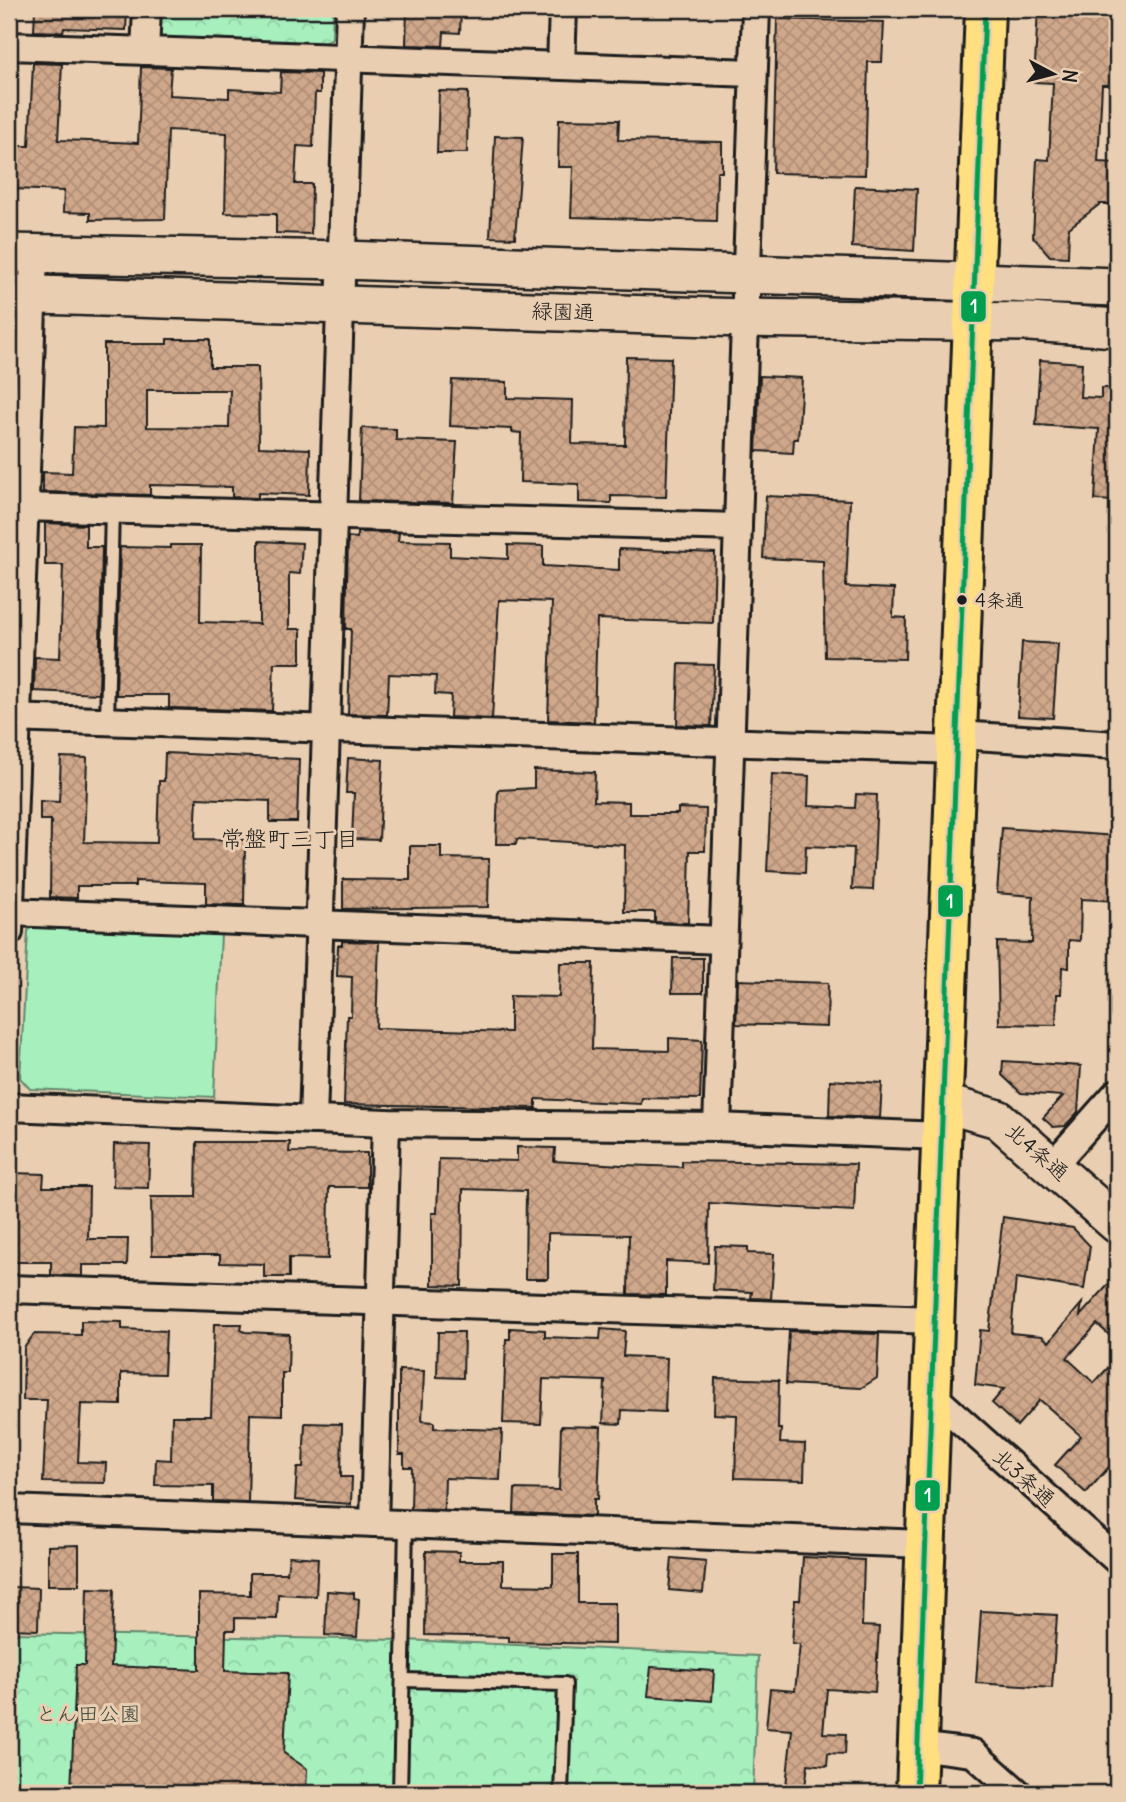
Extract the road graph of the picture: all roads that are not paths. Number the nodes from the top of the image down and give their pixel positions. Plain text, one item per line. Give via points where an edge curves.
1 (147, 9) edge
2 (350, 9) edge
3 (562, 9) edge
4 (756, 9) edge
5 (985, 9) edge
6 (9, 46) edge
7 (145, 51) junction
8 (348, 56) junction
9 (561, 65) junction
10 (753, 73) junction
11 (21, 253) edge
12 (343, 260) junction
13 (745, 273) junction
14 (974, 281) junction
15 (1117, 287) edge
16 (21, 294) edge
17 (340, 306) junction
18 (743, 318) junction
19 (973, 322) junction
20 (1117, 328) edge
21 (18, 492) edge
22 (112, 509) junction
23 (332, 514) junction
24 (738, 527) junction
25 (13, 718) edge
26 (107, 721) junction
27 (325, 728) junction
28 (730, 741) junction
29 (957, 742) junction
30 (1117, 744) edge
31 (9, 912) edge
32 (321, 923) junction
33 (9, 932) edge
34 (723, 940) junction
35 (1117, 1093) edge
36 (9, 1107) edge
37 (942, 1119) junction
38 (313, 1120) junction
39 (386, 1123) junction
40 (717, 1127) junction
41 (1052, 1166) junction
42 (1117, 1224) edge
43 (9, 1289) edge
44 (381, 1303) junction
45 (935, 1320) junction
46 (932, 1395) junction
47 (9, 1509) edge
48 (374, 1524) junction
49 (406, 1526) junction
50 (924, 1545) junction
51 (1117, 1560) edge
52 (403, 1680) junction
53 (917, 1746) junction
54 (400, 1793) edge
55 (561, 1793) edge
56 (916, 1793) edge
57 (1018, 1793) edge

1 - 7 street
2 - 8 street
3 - 9 street
4 - 10 street
5 - 14 highway
6 - 7 street
7 - 8 street
8 - 9 street
8 - 12 street
9 - 10 street
10 - 13 street
11 - 12 street
11 - 16 street
12 - 13 street
12 - 17 street
13 - 14 street
13 - 18 street
14 - 15 street
14 - 19 highway
16 - 17 street, 緑園通
16 - 21 street
17 - 18 street, 緑園通
17 - 23 street
18 - 19 street, 緑園通
18 - 24 street
19 - 20 street, 緑園通
19 - 29 highway
21 - 22 street
21 - 25 street
22 - 23 street
22 - 26 lane
23 - 24 street
23 - 27 street
24 - 28 street
25 - 26 street
25 - 31 street
26 - 27 street
27 - 28 street
27 - 32 street
28 - 29 street
28 - 34 street
29 - 30 street
29 - 37 highway
31 - 32 street
31 - 33 street
32 - 34 street
32 - 38 street
34 - 40 street
35 - 41 street
36 - 38 street
37 - 40 street
37 - 41 street, 北4条通 via 998,1119
37 - 45 highway
38 - 39 street
39 - 40 street
39 - 44 street
41 - 42 street, 北4条通
43 - 44 street
44 - 45 street
44 - 48 street
45 - 46 highway
46 - 50 highway
46 - 51 street, 北3条通
47 - 48 street
48 - 49 street
49 - 50 street
49 - 52 lane
50 - 53 highway
52 - 54 lane
52 - 55 lane via 565,1684
53 - 56 highway
53 - 57 street via 973,1753

